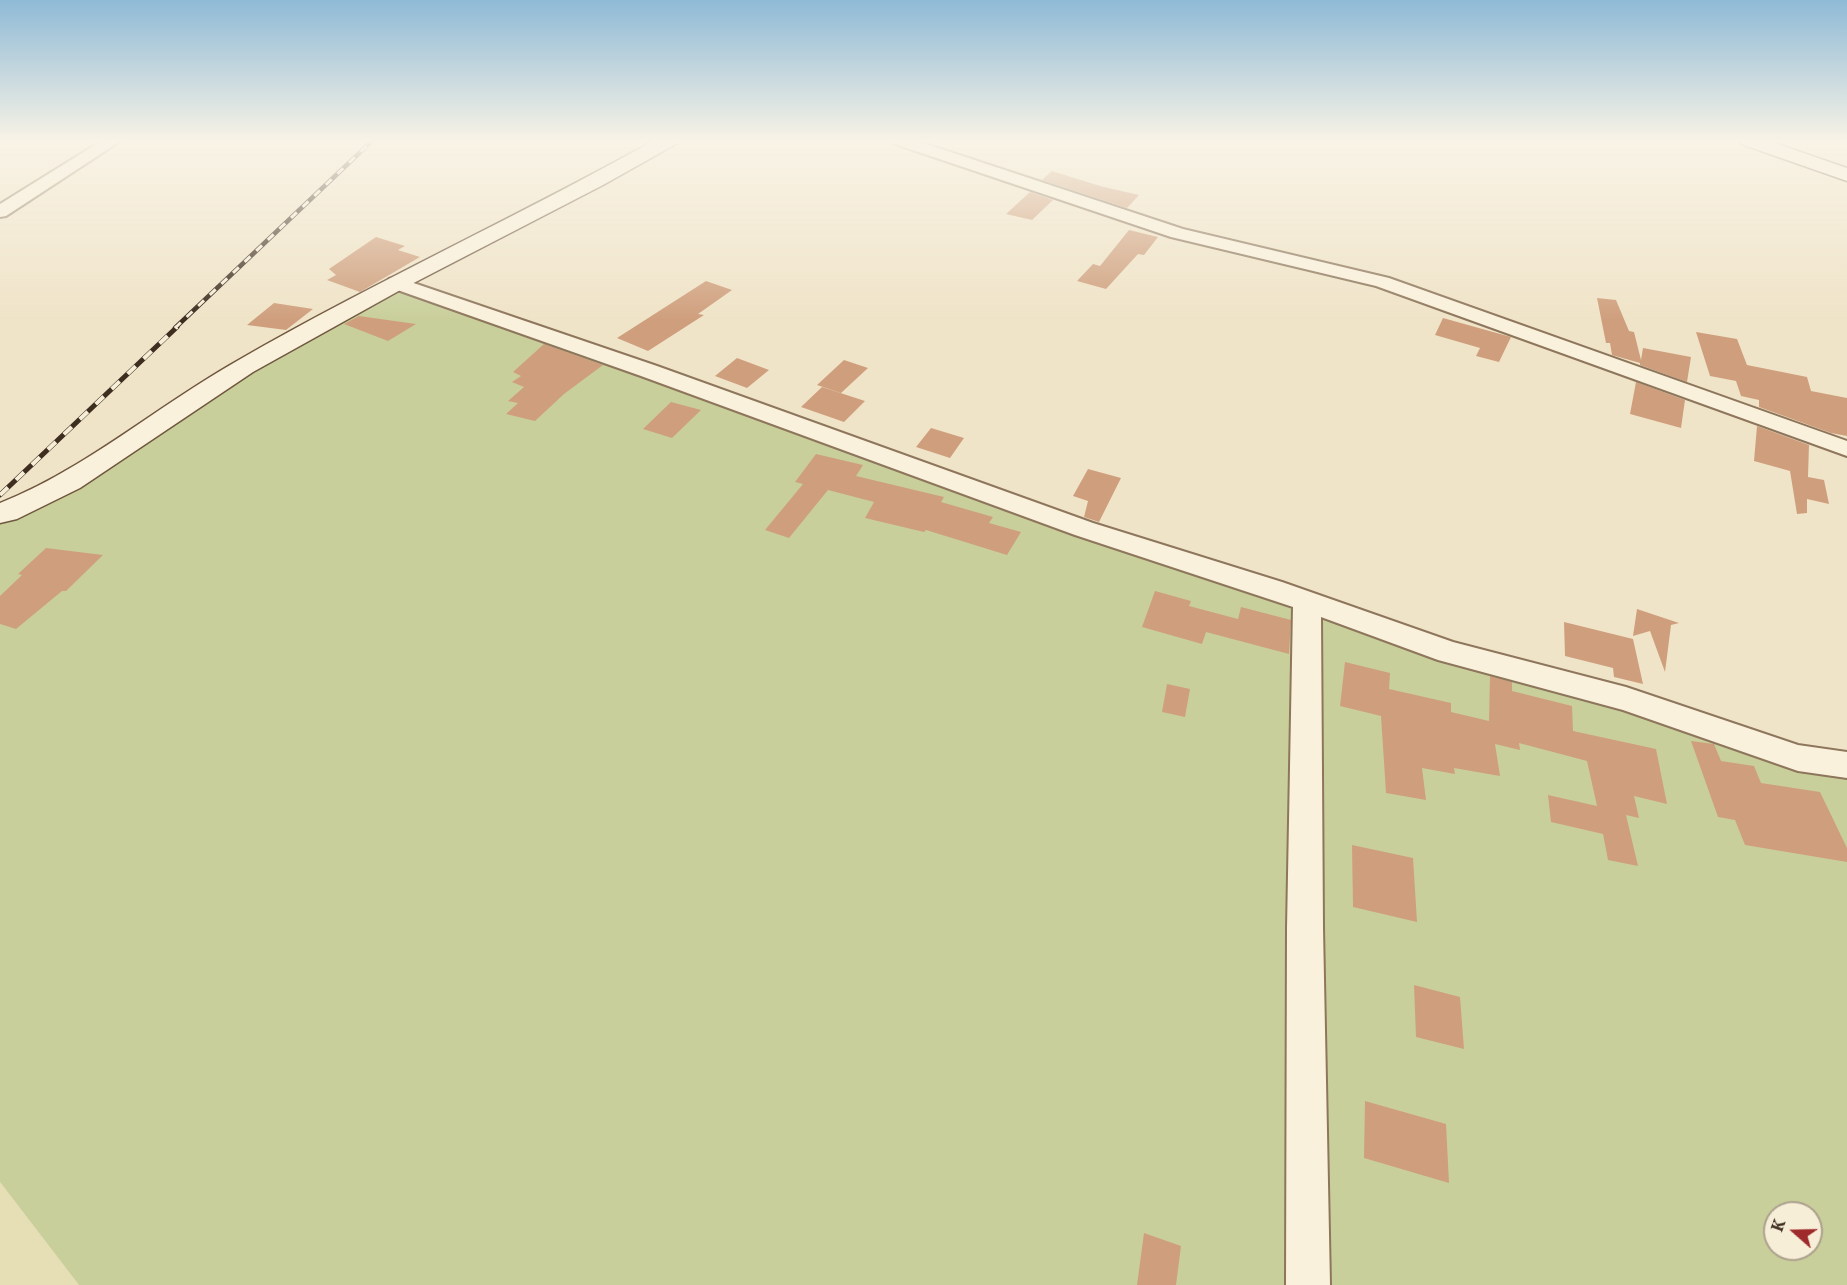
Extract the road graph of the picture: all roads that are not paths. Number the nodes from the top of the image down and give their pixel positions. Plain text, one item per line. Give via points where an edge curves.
1 (19, 200) edge
2 (559, 200) edge
3 (1078, 200) edge
4 (0, 212) edge
5 (396, 284) junction
6 (1847, 449) edge
7 (0, 513) edge
8 (1307, 602) junction
9 (1847, 765) edge
10 (1308, 1285) edge

1 - 4 street
2 - 5 street
3 - 6 street via 1177,233 1382,282
5 - 7 street via 244,367 70,482
5 - 8 street via 1084,528
8 - 9 street via 1448,652 1626,699 1798,758
8 - 10 street

